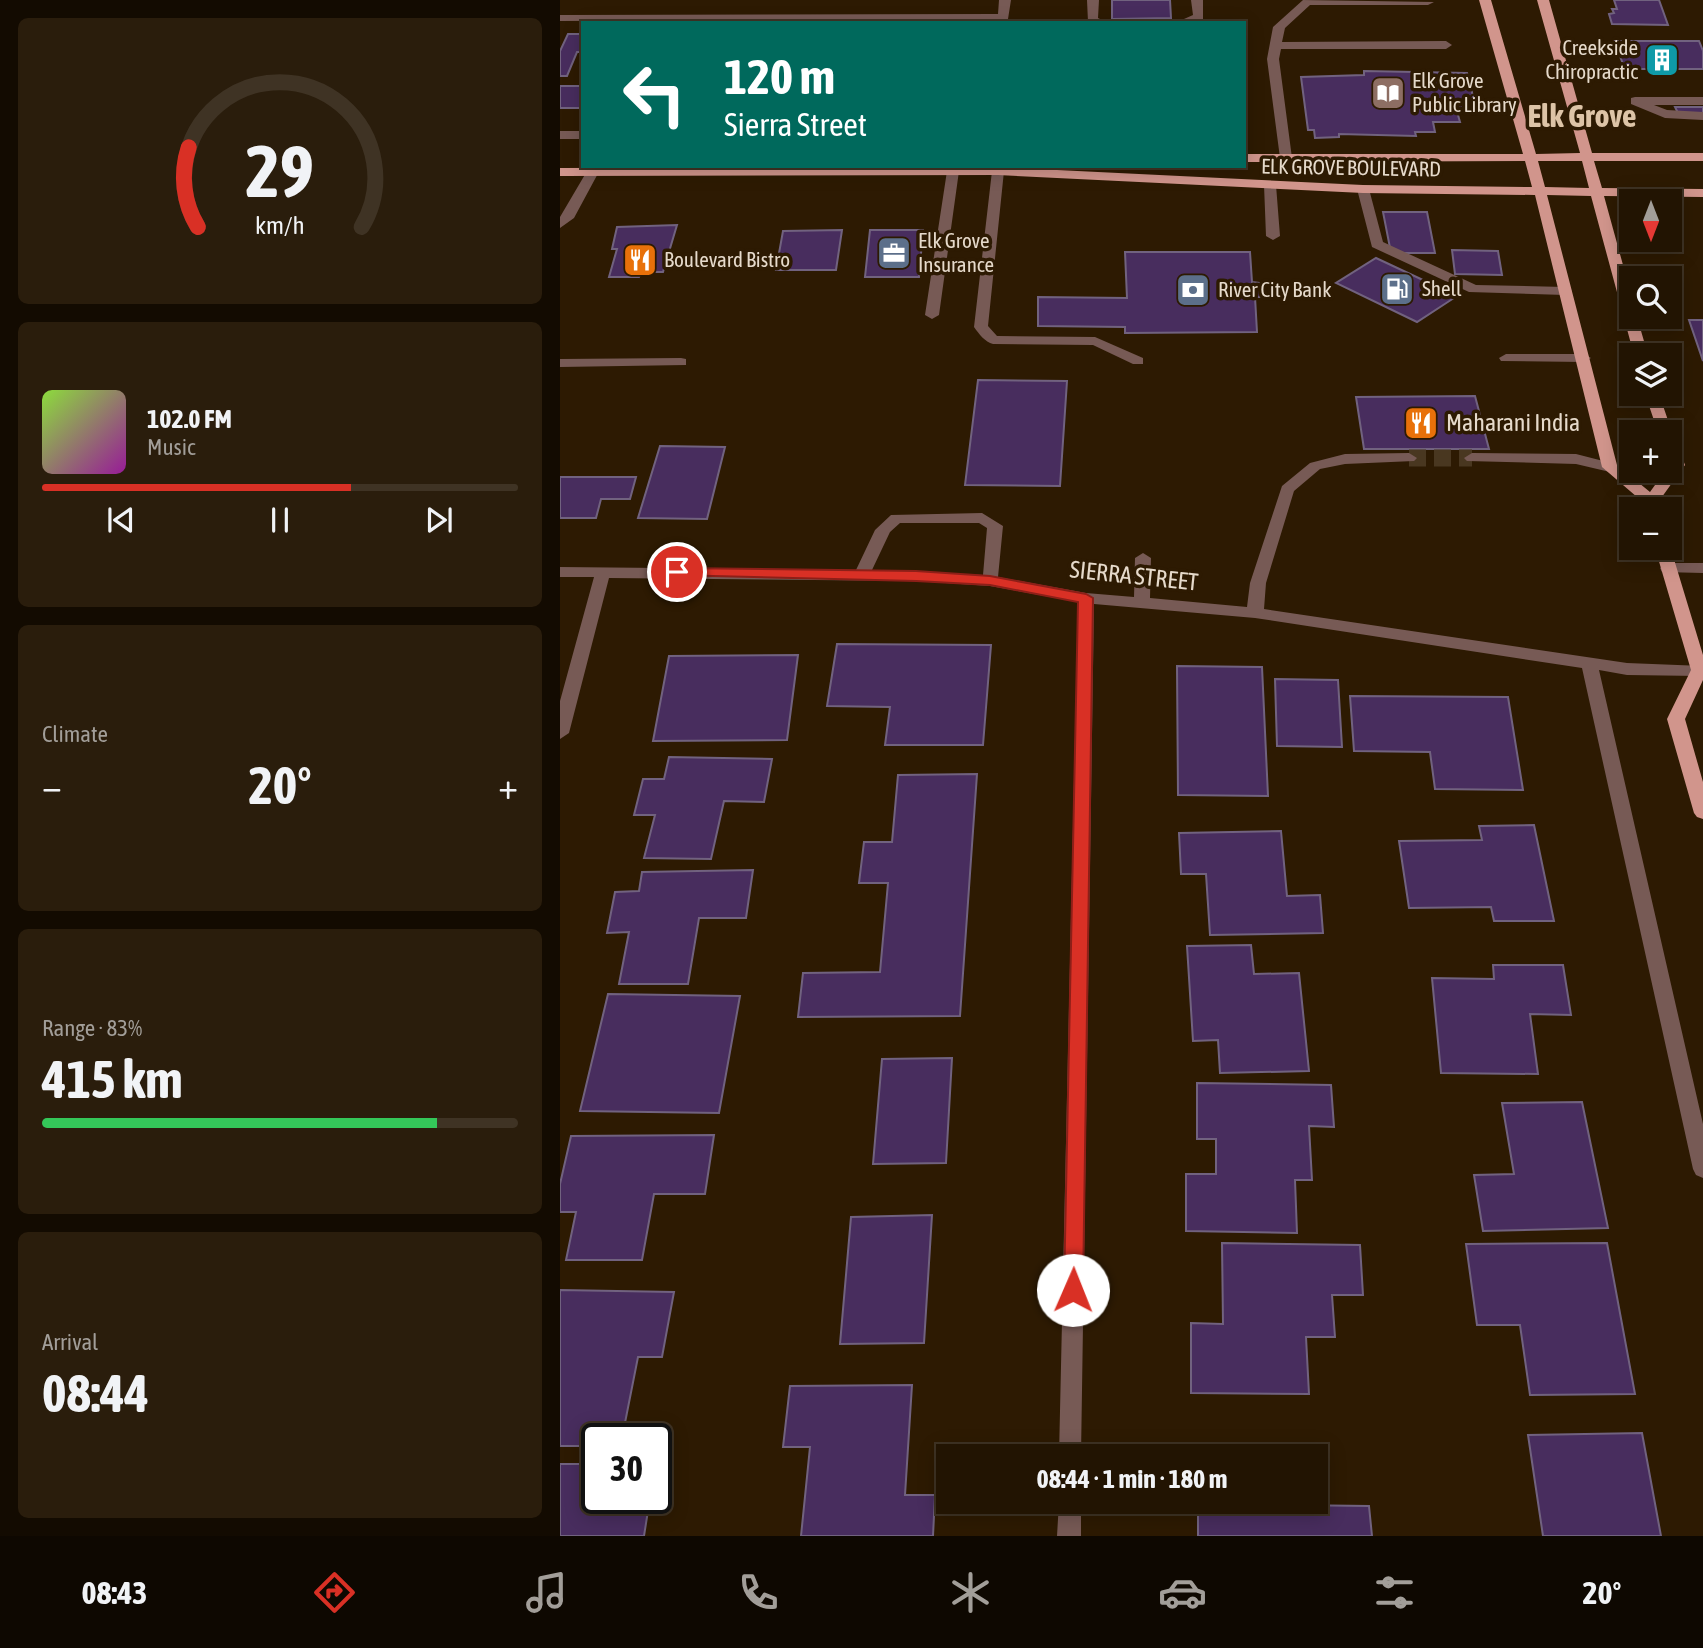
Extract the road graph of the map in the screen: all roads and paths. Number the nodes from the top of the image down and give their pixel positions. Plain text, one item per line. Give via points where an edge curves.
1 (1005, 0) edge
2 (1093, 0) edge
3 (1197, 0) edge
4 (1485, 0) edge
5 (1543, 0) edge
6 (1428, 2) dead end
7 (560, 18) edge
8 (740, 20) edge
9 (968, 20) edge
10 (1095, 21) edge
11 (1187, 21) edge
12 (1446, 45) dead end
13 (1275, 46) junction
14 (1703, 101) edge
15 (1703, 116) edge
16 (560, 135) edge
17 (581, 135) edge
18 (1588, 156) junction
19 (1531, 157) junction
20 (1703, 157) edge
21 (1246, 158) edge
22 (1286, 158) junction
23 (1032, 168) edge
24 (595, 169) edge
25 (761, 169) edge
26 (864, 169) edge
27 (958, 170) edge
28 (998, 171) junction
29 (560, 173) edge
30 (1270, 185) junction
31 (1363, 189) junction
32 (1540, 191) junction
33 (1597, 192) junction
34 (1703, 193) edge
35 (560, 224) edge
36 (1273, 236) dead end
37 (1565, 291) junction
38 (932, 316) dead end
39 (1638, 343) edge
40 (1506, 358) dead end
41 (1584, 358) junction
42 (1138, 361) dead end
43 (681, 362) dead end
44 (560, 363) edge
45 (1409, 458) tunnel mouth
46 (1472, 458) tunnel mouth
47 (1610, 467) junction
48 (1643, 497) edge
49 (1143, 558) dead end
50 (1666, 560) edge
51 (1668, 568) junction
52 (1703, 568) edge
53 (560, 572) edge
54 (603, 572) junction
55 (862, 575) junction
56 (990, 581) junction
57 (1086, 598) junction
58 (1142, 602) junction
59 (1255, 613) junction
60 (1589, 663) junction
61 (1701, 672) edge
62 (560, 733) edge
63 (1703, 813) edge
64 (1703, 1169) edge
65 (1070, 1444) edge
66 (1070, 1514) edge
67 (1069, 1536) edge

1 - 9 street via 1004,17
2 - 10 street
3 - 11 street via 1199,17
4 - 19 main road
5 - 18 main road
6 - 13 street via 1307,2 1279,27
7 - 8 street
8 - 9 street
12 - 13 street
13 - 22 street
14 - 15 street via 1634,101 1665,114
16 - 17 street
18 - 19 main road, ELK GROVE BOULEVARD
18 - 20 main road, ELK GROVE BOULEVARD
18 - 33 main road
19 - 22 main road, ELK GROVE BOULEVARD
19 - 32 main road
21 - 22 main road, ELK GROVE BOULEVARD
23 - 28 main road, ELK GROVE BOULEVARD
24 - 25 main road, ELK GROVE BOULEVARD
24 - 29 main road, ELK GROVE BOULEVARD
24 - 35 street
25 - 26 main road, ELK GROVE BOULEVARD
26 - 27 main road, ELK GROVE BOULEVARD
27 - 28 main road, ELK GROVE BOULEVARD
27 - 38 street
28 - 30 main road, ELK GROVE BOULEVARD
28 - 42 street via 981,327 993,340 1095,341
30 - 31 main road, ELK GROVE BOULEVARD
30 - 36 street
31 - 32 main road, ELK GROVE BOULEVARD
31 - 37 street via 1377,244 1474,289
32 - 33 main road, ELK GROVE BOULEVARD
32 - 37 main road
33 - 34 main road, ELK GROVE BOULEVARD
33 - 39 main road
37 - 41 main road
40 - 41 street
41 - 47 main road
43 - 44 street
45 - 59 street via 1345,459 1315,466 1287,489 1258,583
46 - 47 street via 1576,459
47 - 48 main road
49 - 58 street
50 - 51 main road
51 - 52 street
51 - 61 main road
53 - 54 street, SIERRA STREET
54 - 55 street, SIERRA STREET
54 - 62 street
55 - 56 street, SIERRA STREET
55 - 56 street via 883,530 896,518 982,518 995,526
56 - 57 street, SIERRA STREET
57 - 58 street, SIERRA STREET
57 - 65 street
58 - 59 street, SIERRA STREET
59 - 60 street, SIERRA STREET
60 - 61 street, SIERRA STREET
60 - 64 street
61 - 63 main road via 1676,719
66 - 67 street

